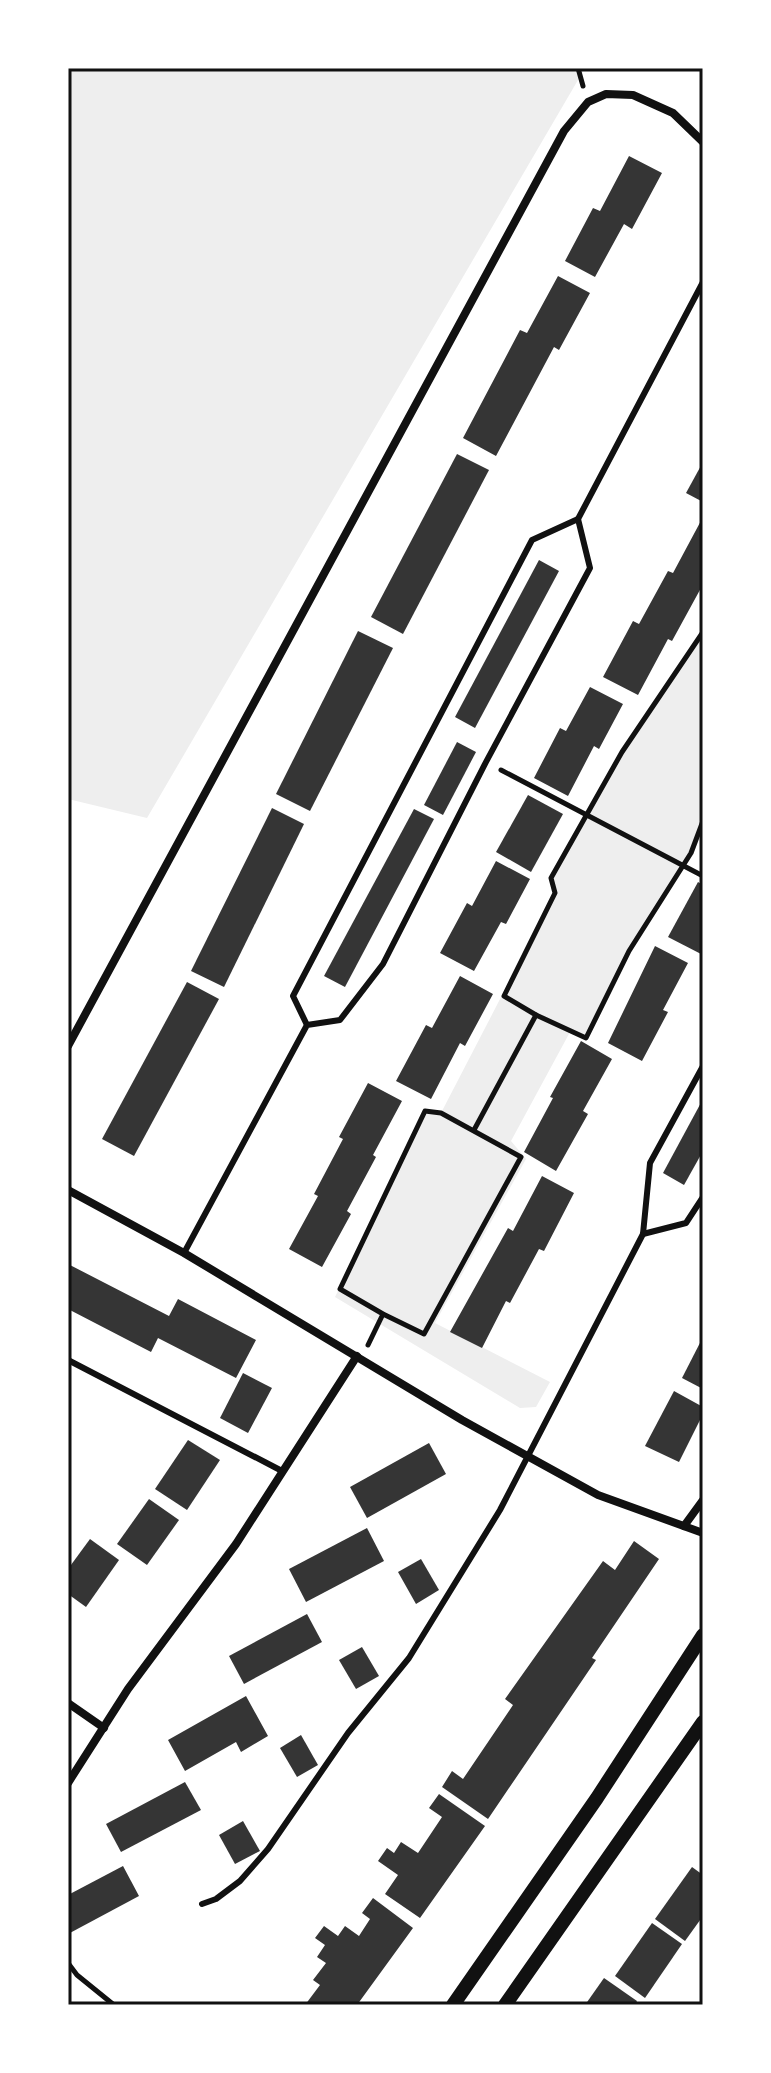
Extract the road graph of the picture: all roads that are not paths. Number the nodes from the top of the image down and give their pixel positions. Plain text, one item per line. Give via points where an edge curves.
1 (703, 142) edge
2 (703, 282) edge
3 (578, 519) junction
4 (307, 1025) junction
5 (68, 1046) edge
6 (703, 1066) edge
7 (68, 1190) edge
8 (703, 1197) edge
9 (643, 1234) junction
10 (184, 1253) junction
11 (359, 1357) junction
12 (68, 1360) edge
13 (527, 1457) junction
14 (282, 1471) junction
15 (703, 1500) edge
16 (684, 1526) junction
17 (703, 1533) edge
18 (703, 1635) edge
19 (68, 1703) edge
20 (703, 1722) edge
21 (104, 1728) junction
22 (68, 1783) edge
23 (202, 1904) dead end
24 (453, 2005) edge
25 (505, 2005) edge

1 - 5 street via 673,113 633,95 606,94 588,102 564,131
2 - 3 lane
3 - 4 lane via 532,540 293,996
3 - 4 lane via 590,568 383,964 340,1020
4 - 10 lane
6 - 9 lane via 650,1163
7 - 10 street
8 - 9 lane via 686,1223
9 - 13 lane
10 - 11 street
11 - 13 street
11 - 14 street
12 - 14 lane
13 - 16 street via 598,1495
13 - 23 lane via 409,1658 348,1733 268,1849 240,1881
14 - 21 street
15 - 16 street
16 - 17 street
18 - 24 street
19 - 21 street
20 - 25 street
21 - 22 street

